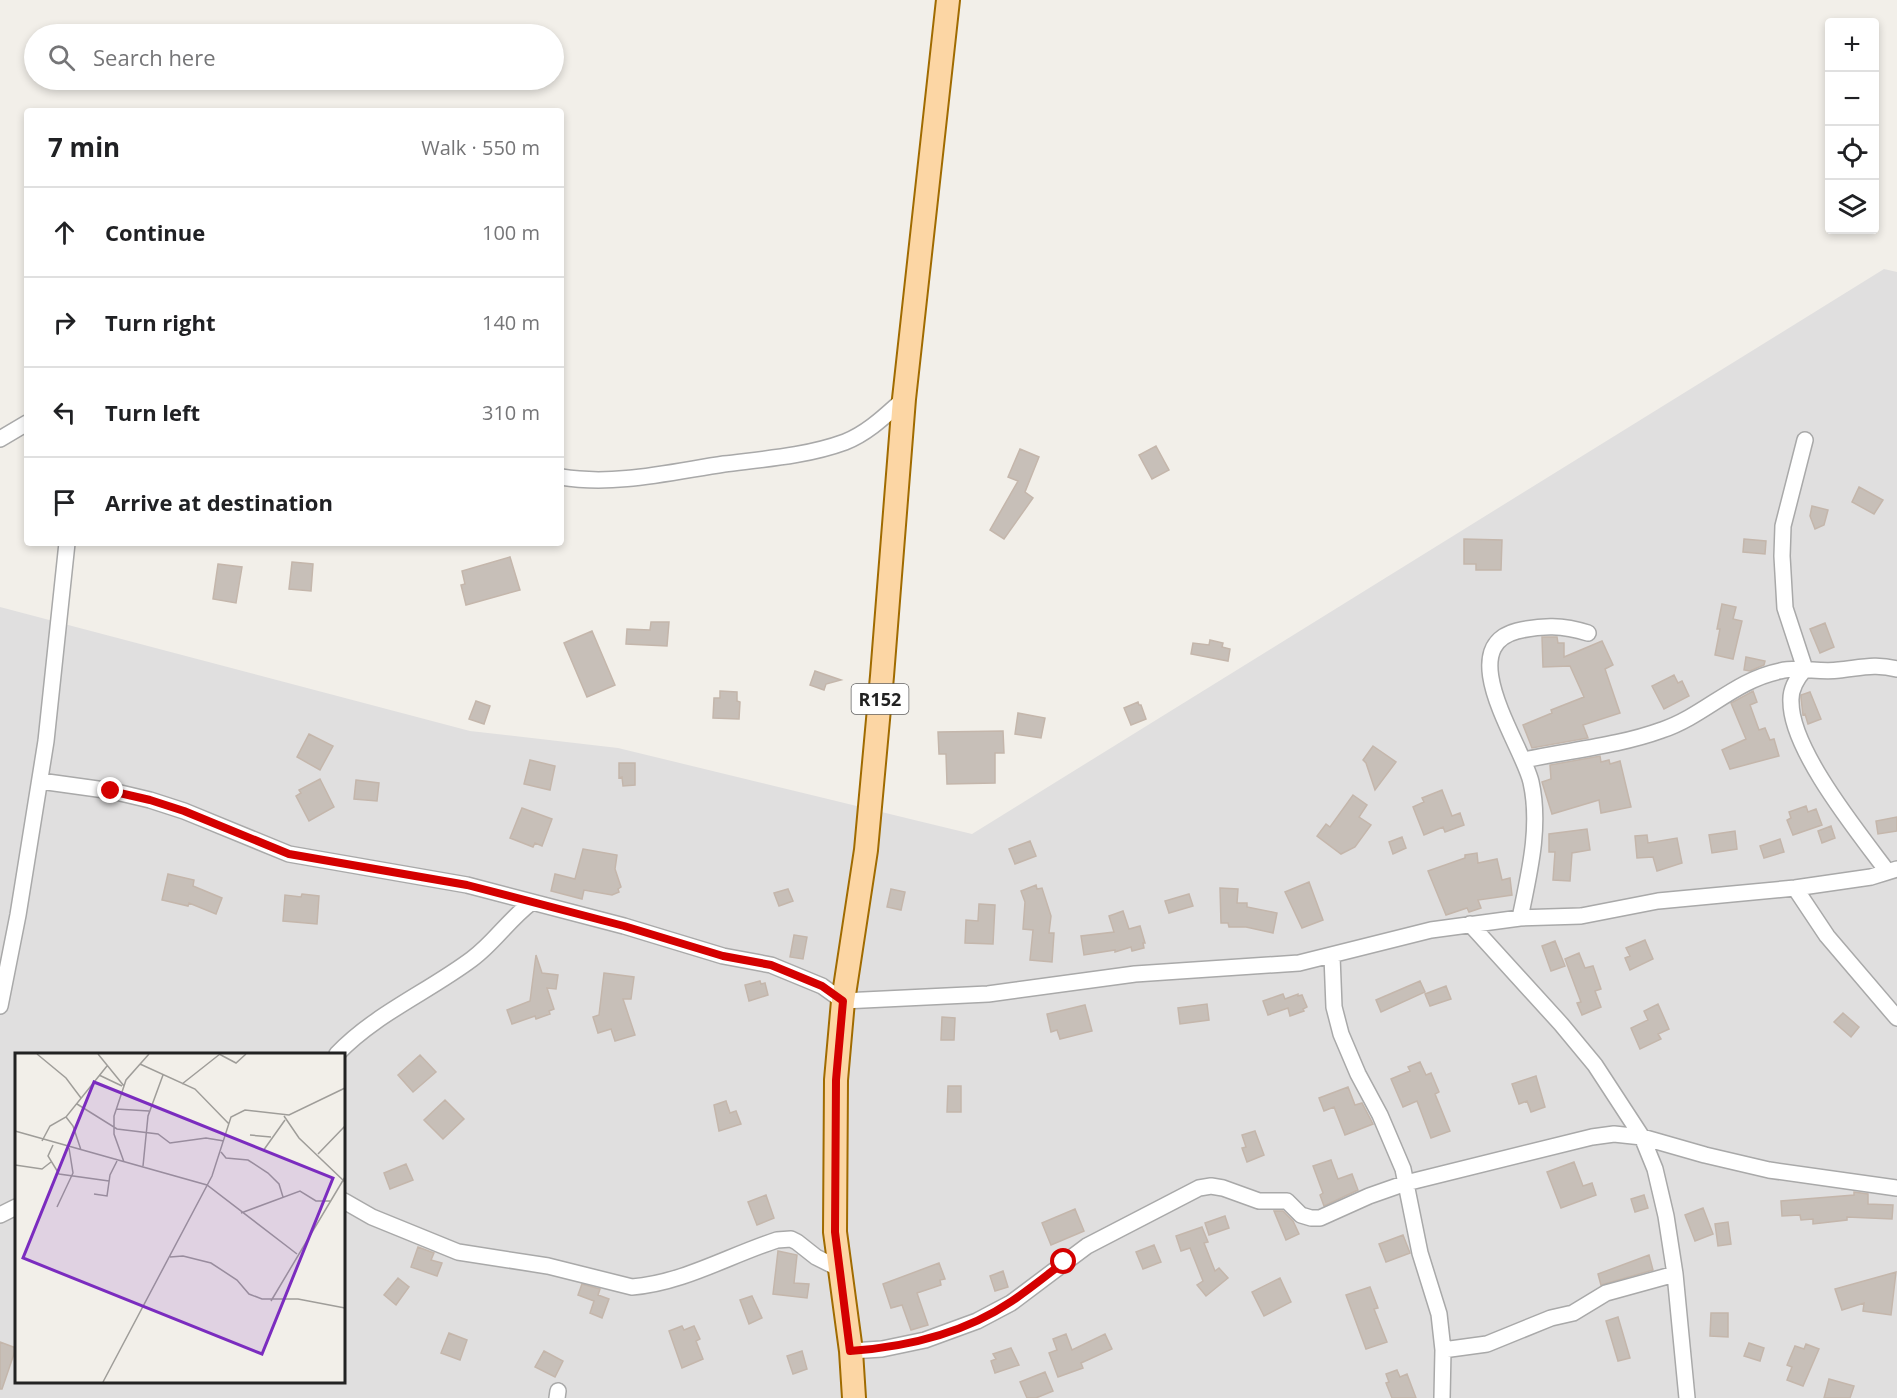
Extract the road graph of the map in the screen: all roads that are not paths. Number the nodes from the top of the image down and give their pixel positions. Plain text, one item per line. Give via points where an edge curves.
1 (948, 0) edge
2 (904, 399) junction
3 (24, 425) edge
4 (0, 439) edge
5 (1805, 440) dead end
6 (564, 477) edge
7 (67, 546) edge
8 (1588, 633) dead end
9 (1804, 669) junction
10 (1897, 669) edge
11 (1524, 760) junction
12 (40, 781) junction
13 (1892, 870) edge
14 (1796, 888) junction
15 (532, 902) junction
16 (1520, 918) junction
17 (1470, 924) junction
18 (1332, 956) junction
19 (843, 1001) junction
20 (0, 1006) edge
21 (1897, 1018) edge
22 (338, 1053) edge
23 (1642, 1137) junction
24 (1672, 1146) junction
25 (1655, 1169) junction
26 (1406, 1183) junction
27 (1897, 1188) edge
28 (345, 1202) edge
29 (15, 1208) edge
30 (0, 1215) edge
31 (840, 1269) junction
32 (1675, 1274) junction
33 (1443, 1350) junction
34 (850, 1351) junction
35 (854, 1398) edge
36 (1442, 1398) edge
37 (1687, 1398) edge

1 - 2 main road, R152
2 - 6 street via 867,431 813,452 630,478
2 - 19 main road, R152 via 866,850
3 - 4 street
5 - 9 street via 1783,526 1782,556 1785,608
7 - 12 street
8 - 11 street via 1554,625 1527,629 1499,639 1491,650 1491,680
9 - 10 street via 1884,665
9 - 11 street via 1781,670 1753,679 1665,730
9 - 13 street via 1790,699 1792,717 1807,755
11 - 16 street via 1532,783 1534,835
12 - 15 street via 150,800 289,854 467,885
12 - 20 street
13 - 14 street
14 - 16 street via 1658,902 1581,916
14 - 21 street via 1827,936
15 - 19 street via 723,956 771,965 822,986
15 - 22 street via 473,958 354,1037
16 - 17 street
17 - 18 street
17 - 23 street via 1595,1065
18 - 19 street via 1299,963 1135,974 988,994
18 - 26 street via 1341,1034 1397,1151
19 - 31 main road, R152 via 835,1150 835,1232
23 - 24 street
23 - 25 street
23 - 26 street via 1592,1137
24 - 25 street via 1658,1157
24 - 27 street via 1769,1170
25 - 32 street
26 - 33 street via 1420,1253 1439,1314
26 - 34 street via 1320,1218 1301,1215 1287,1201 1259,1201 1223,1188 1199,1188 1087,1246 1011,1303 977,1321 925,1340
28 - 31 street via 372,1217 458,1252 548,1266 632,1287 672,1279 777,1240 797,1242
29 - 30 street
31 - 34 main road, R152
32 - 33 street via 1606,1293 1573,1312 1487,1344
32 - 37 street
33 - 36 street
34 - 35 main road, R152

